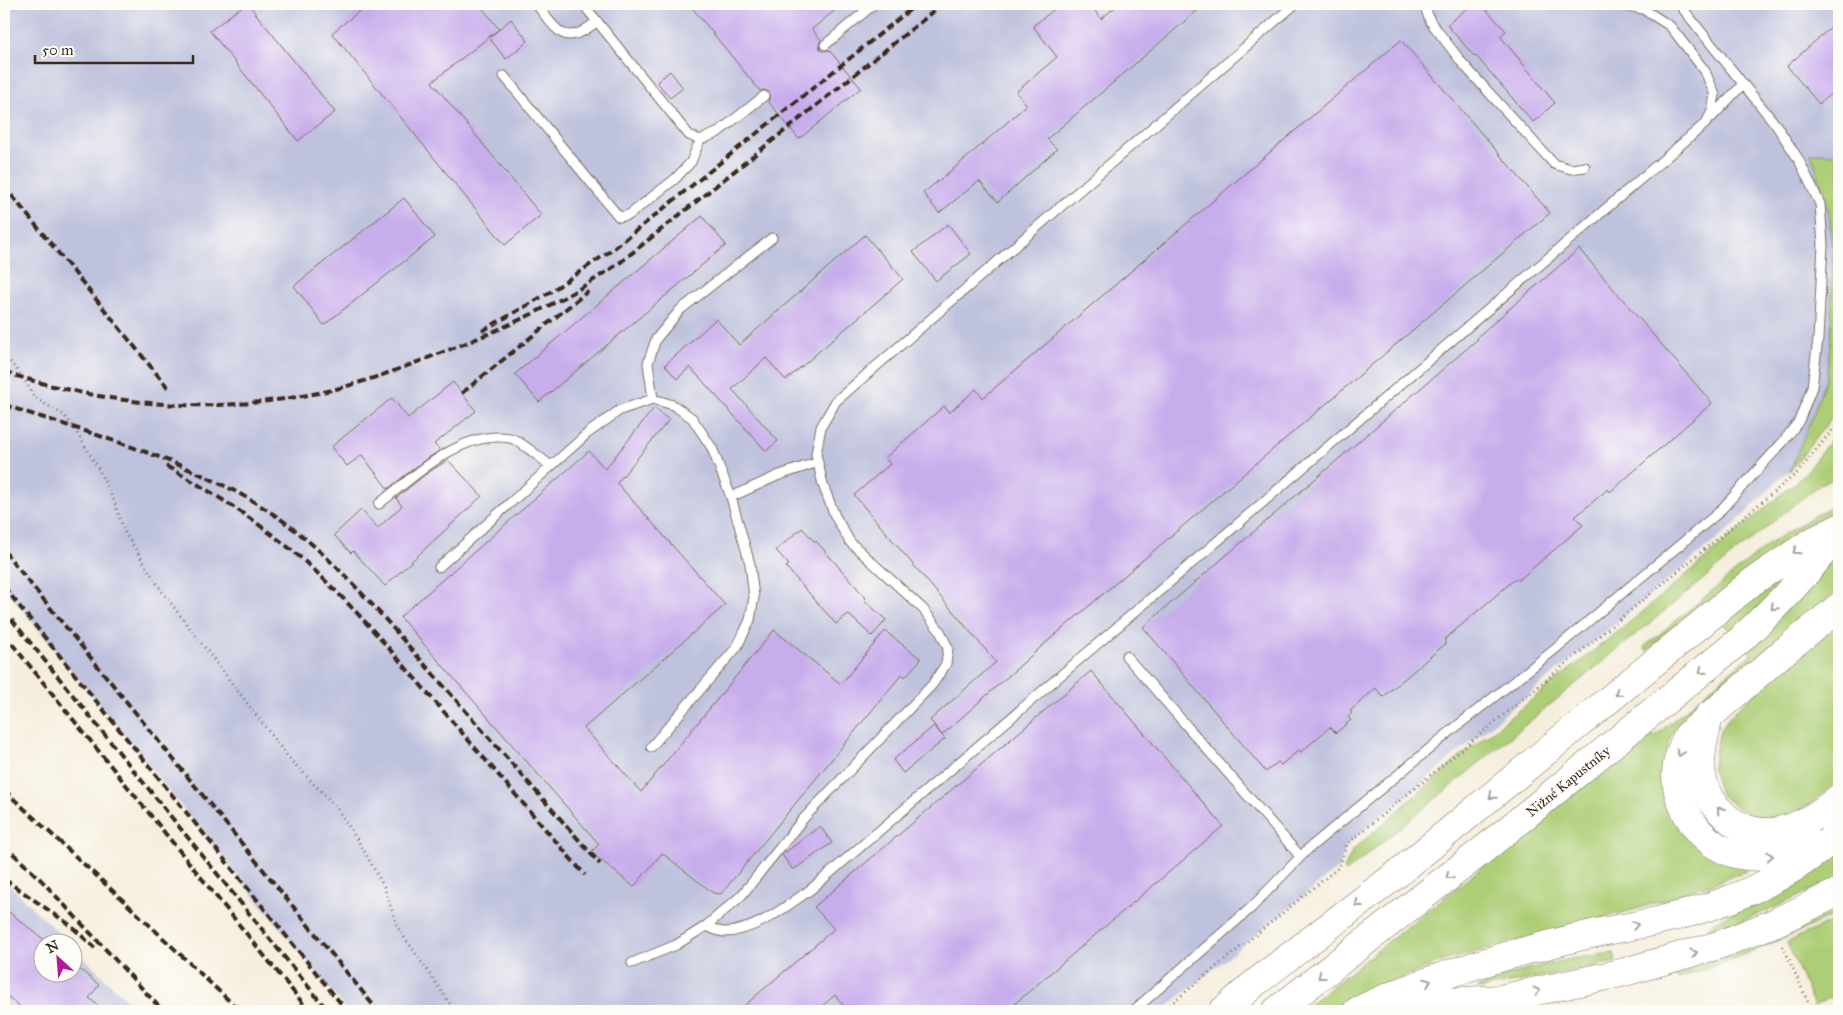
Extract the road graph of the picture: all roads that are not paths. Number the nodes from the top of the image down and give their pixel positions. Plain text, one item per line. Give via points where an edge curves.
1 (536, 4) edge
2 (583, 4) edge
3 (874, 4) edge
4 (1295, 4) edge
5 (1424, 4) edge
6 (1615, 4) edge
7 (1679, 4) edge
8 (597, 21) junction
9 (825, 45) dead end
10 (504, 76) dead end
11 (1743, 84) junction
12 (764, 96) dead end
13 (1706, 123) junction
14 (700, 140) junction
15 (1584, 167) dead end
16 (772, 238) dead end
17 (653, 399) junction
18 (818, 462) junction
19 (551, 466) junction
20 (731, 497) junction
21 (379, 504) dead end
22 (1839, 529) edge
23 (439, 567) dead end
24 (1839, 607) edge
25 (1126, 656) dead end
26 (1709, 715) junction
27 (651, 747) dead end
28 (1839, 798) edge
29 (1839, 831) edge
30 (1300, 856) junction
31 (1839, 892) edge
32 (706, 926) junction
33 (632, 963) dead end
34 (1839, 1005) edge
35 (1362, 1009) edge
36 (1133, 1011) edge
37 (1223, 1011) edge
38 (1276, 1011) edge
39 (1838, 1011) edge

1 - 8 lane via 560,32 583,33
2 - 8 lane
3 - 9 lane
4 - 18 lane via 836,401 821,427 816,454
5 - 15 lane via 1430,21 1463,64 1554,164 1571,169
6 - 13 lane via 1643,9 1670,26 1705,71 1715,95
7 - 11 lane
8 - 14 lane via 689,135
10 - 14 lane via 619,217 628,215 675,178 691,162
11 - 13 lane
11 - 30 lane via 1799,160 1820,204 1823,245 1818,339 1812,388 1799,421 1711,519
12 - 14 lane via 717,133
13 - 32 lane via 810,890 748,927 723,933
16 - 17 lane via 680,310 656,339 648,363
17 - 19 lane via 620,410
17 - 20 lane via 673,405 692,418 712,448
18 - 20 lane
18 - 32 lane via 835,516 850,542 923,609 948,648 946,664 932,685 803,819 741,896
19 - 21 lane via 512,438 488,437 452,449
19 - 23 lane
20 - 27 lane via 750,564 754,597 750,620 737,647
22 -> 37 highway via 1810,542 1752,582 1397,874
22 -> 38 highway, Nižné Kapustníky via 1792,588 1739,640 1488,846
24 - 26 highway
25 - 30 lane
28 -> 26 highway via 1811,819 1781,832 1757,832 1735,823 1717,807 1703,779 1702,750
26 -> 29 highway via 1688,735 1680,750 1676,774 1677,790 1686,812 1710,841 1730,852 1753,857 1787,854
35 -> 29 highway via 1487,962 1711,906 1786,872 1814,854
30 - 36 lane via 1252,907
35 -> 31 highway via 1500,999 1621,973 1719,945
32 - 33 lane via 676,945
34 - 39 lane

